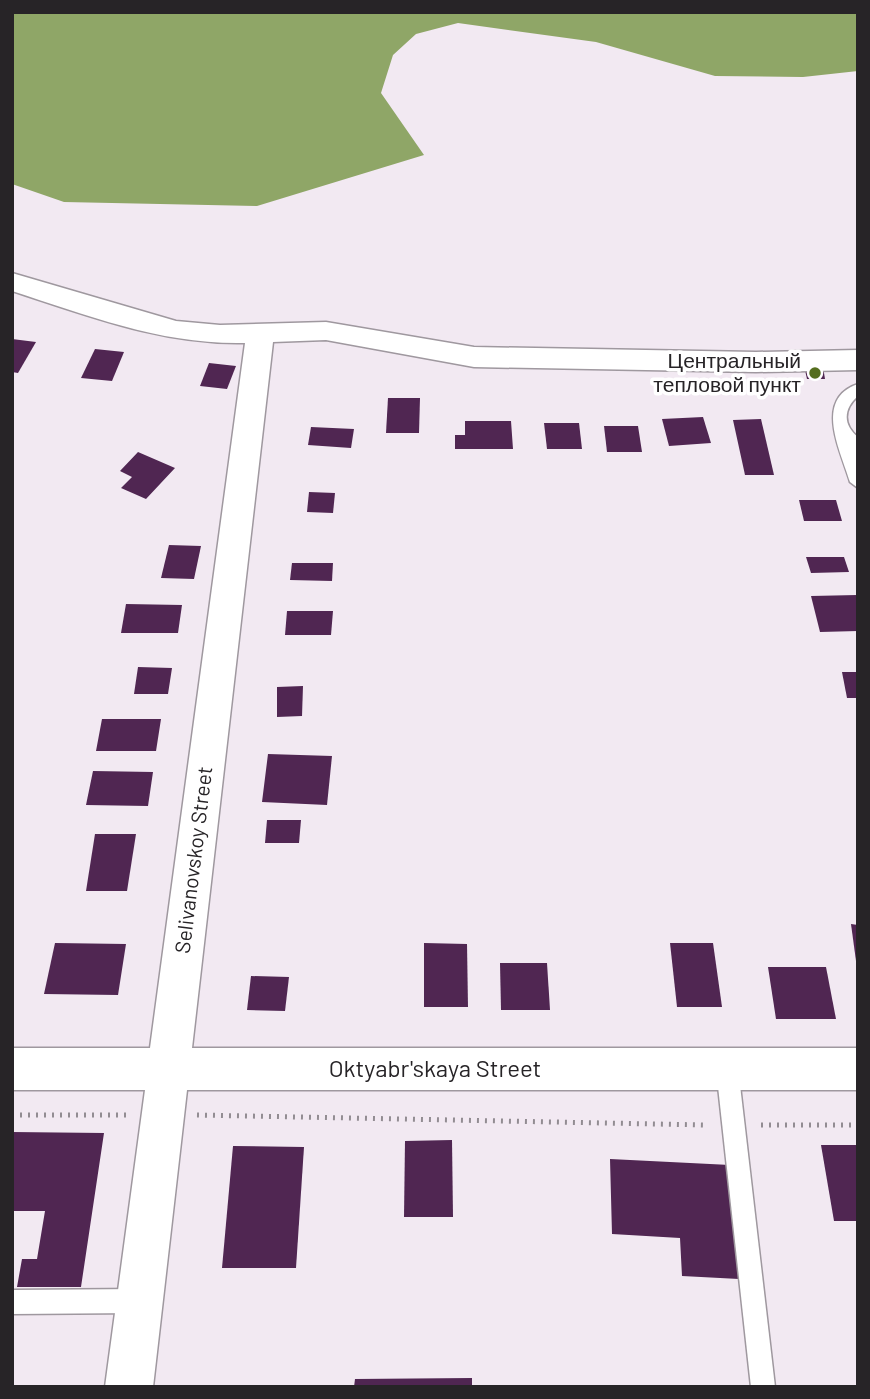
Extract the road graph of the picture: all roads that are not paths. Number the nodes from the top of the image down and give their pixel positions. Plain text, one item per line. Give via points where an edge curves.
1 (12, 282) edge
2 (260, 333) junction
3 (858, 360) edge
4 (858, 389) edge
5 (852, 442) edge
6 (858, 482) edge
7 (727, 1068) junction
8 (12, 1069) edge
9 (167, 1069) junction
10 (858, 1069) edge
11 (140, 1301) junction
12 (12, 1302) edge
13 (128, 1387) edge
14 (763, 1387) edge

1 - 2 street via 177,330
2 - 3 street via 326,331 474,357
2 - 9 street, Selivanovskoy Street
4 - 5 lane via 841,404 837,420
5 - 6 lane
7 - 9 street, Oktyabr'skaya Street
7 - 10 street, Oktyabr'skaya Street
7 - 14 lane
8 - 9 street, Oktyabr'skaya Street
9 - 11 street, Selivanovskoy Street
11 - 12 lane
11 - 13 street, Selivanovskoy Street

